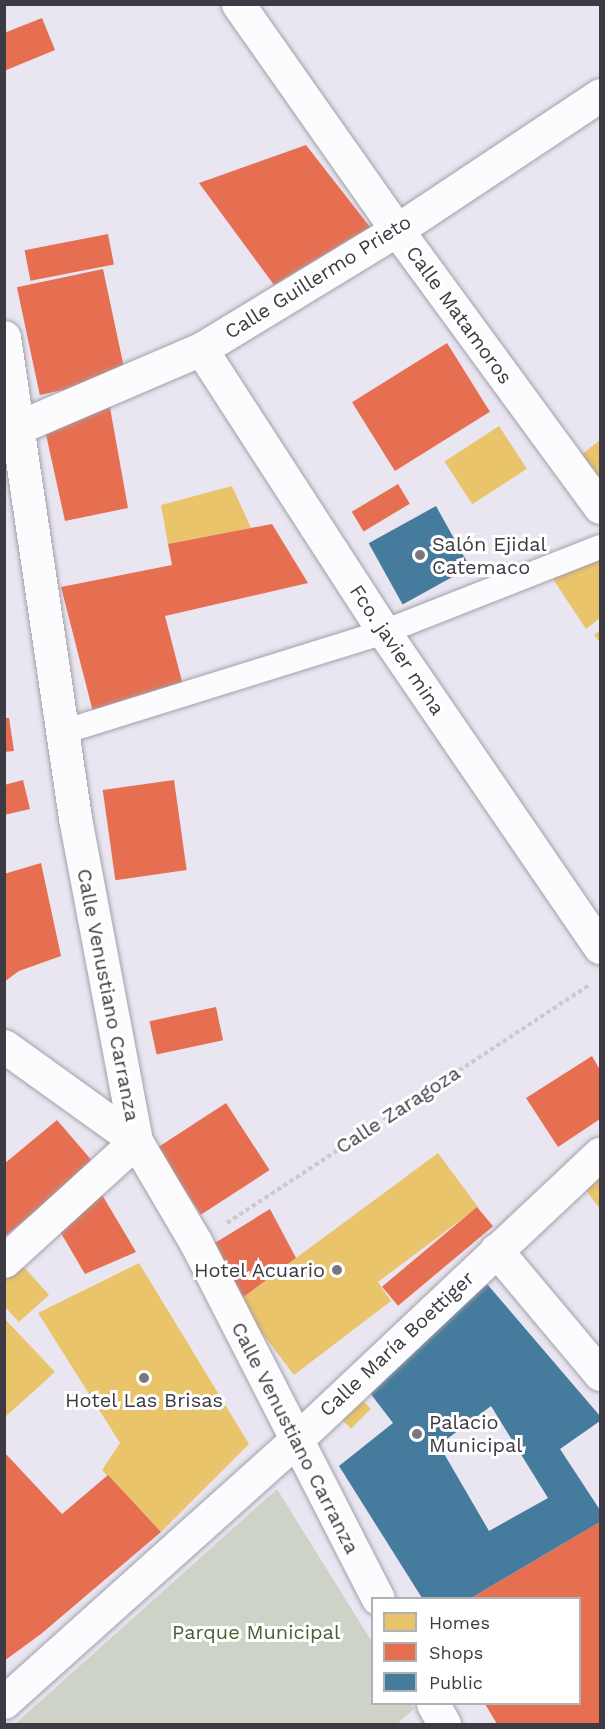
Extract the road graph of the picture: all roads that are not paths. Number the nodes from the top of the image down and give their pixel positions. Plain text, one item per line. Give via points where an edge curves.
1 (238, 4) edge
2 (600, 95) edge
3 (397, 230) junction
4 (4, 336) edge
5 (201, 349) junction
6 (19, 427) junction
7 (600, 507) edge
8 (600, 547) edge
9 (384, 632) junction
10 (63, 732) junction
11 (600, 947) edge
12 (4, 1046) edge
13 (136, 1141) junction
14 (600, 1154) edge
15 (496, 1250) junction
16 (4, 1261) edge
17 (600, 1374) edge
18 (295, 1441) junction
19 (377, 1597) edge
20 (4, 1702) edge
21 (434, 1705) edge
22 (444, 1725) edge

1 - 3 street, Calle Matamoros
2 - 3 street, Calle Guillermo Prieto
3 - 5 street, Calle Guillermo Prieto
3 - 7 street, Calle Matamoros
4 - 6 street, Calle Venustiano Carranza
5 - 6 street, Calle Guillermo Prieto
5 - 9 street, Fco. javier mina
6 - 10 street, Calle Venustiano Carranza
8 - 9 street
9 - 10 street
9 - 11 street, Fco. javier mina
10 - 13 street, Calle Venustiano Carranza via 75,818
12 - 13 street
13 - 16 street
13 - 18 street, Calle Venustiano Carranza via 196,1243
14 - 15 street, Calle María Boettiger
15 - 17 street
15 - 18 street, Calle María Boettiger
18 - 19 street, Calle Venustiano Carranza
18 - 20 street, Calle María Boettiger
21 - 22 street

